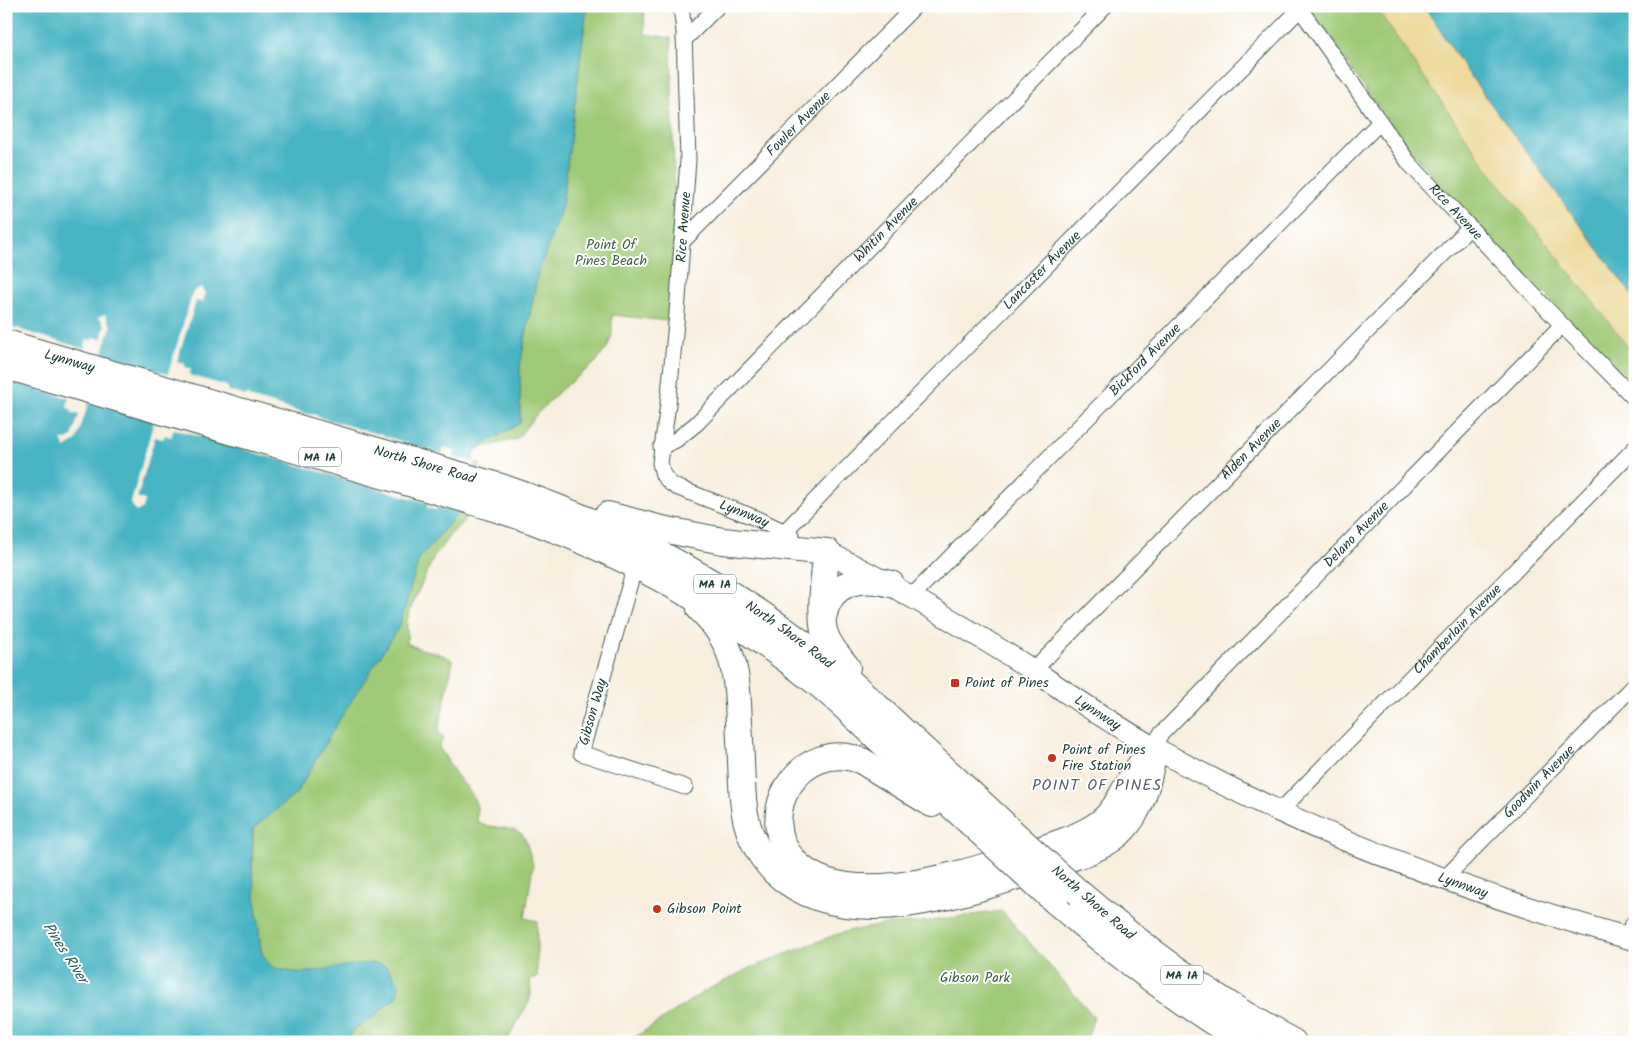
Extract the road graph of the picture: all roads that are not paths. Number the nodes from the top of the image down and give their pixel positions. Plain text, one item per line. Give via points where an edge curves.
1 (681, 6) edge
2 (718, 6) edge
3 (915, 6) edge
4 (1105, 6) edge
5 (1299, 8) edge
6 (684, 40) junction
7 (1380, 122) junction
8 (1470, 227) junction
9 (682, 242) junction
10 (1562, 325) junction
11 (6, 343) edge
12 (6, 366) edge
13 (130, 390) junction
14 (1635, 399) edge
15 (661, 447) junction
16 (1635, 448) edge
17 (474, 490) junction
18 (520, 494) junction
19 (785, 531) junction
20 (827, 552) junction
21 (635, 566) junction
22 (660, 578) junction
23 (901, 590) junction
24 (823, 617) junction
25 (1032, 670) junction
26 (1635, 684) edge
27 (886, 714) junction
28 (1154, 748) junction
29 (685, 787) dead end
30 (1280, 811) junction
31 (999, 835) junction
32 (1444, 879) junction
33 (1632, 933) edge
34 (1246, 1042) edge
35 (1293, 1042) edge

1 - 6 street, Rice Avenue
2 - 6 street
3 - 9 street, Fowler Avenue
4 - 15 street, Whitin Avenue via 696,424
5 - 7 street, Rice Avenue
5 - 19 street, Lancaster Avenue
6 - 9 street, Rice Avenue via 688,160
7 - 8 street, Rice Avenue via 1409,163
7 - 23 street, Bickford Avenue
8 - 10 street, Rice Avenue
8 - 25 street, Alden Avenue
9 - 15 street, Rice Avenue via 670,386
10 - 14 street, Rice Avenue
10 - 28 street, Delano Avenue via 1167,728
11 - 13 highway, Lynnway / MA 1A
12 - 13 highway, Lynnway / MA 1A
13 - 17 highway, North Shore Road / MA 1A
15 - 19 street, Lynnway via 661,470 670,483
16 - 30 street, Chamberlain Avenue
17 - 18 highway, North Shore Road / MA 1A
17 - 21 highway, North Shore Road / MA 1A via 535,522
18 - 20 highway via 707,538
18 - 27 highway, North Shore Road / MA 1A via 604,526 667,556 732,594 821,658
19 - 20 street, Lynnway
20 - 23 main road, Lynnway
20 - 24 highway
21 - 22 highway, North Shore Road / MA 1A
21 - 29 street, Gibson Way via 581,754
22 - 28 highway via 709,619 731,657 738,692 744,811 753,841 767,864 787,882 822,898 863,906 895,905 935,898 998,883 1087,851 1116,836 1133,815 1149,780
22 - 31 highway, North Shore Road / MA 1A via 754,635 818,684
23 - 24 highway via 872,580 844,585 831,596
23 - 25 main road, Lynnway
24 - 27 highway via 824,631 835,653
25 - 28 main road, Lynnway
26 - 32 street, Goodwin Avenue
27 - 31 highway, North Shore Road / MA 1A
28 - 30 main road, Lynnway
28 - 31 highway via 1113,809 1089,830 989,866 912,884 855,887 806,871 795,862 784,844 779,809 789,785 805,767 826,758 850,757
30 - 32 main road, Lynnway
31 - 34 highway, North Shore Road / MA 1A, bridge via 1055,901 1123,958 1206,1018
31 - 35 highway, North Shore Road / MA 1A, bridge via 1187,978
32 - 33 main road, Lynnway via 1516,904

